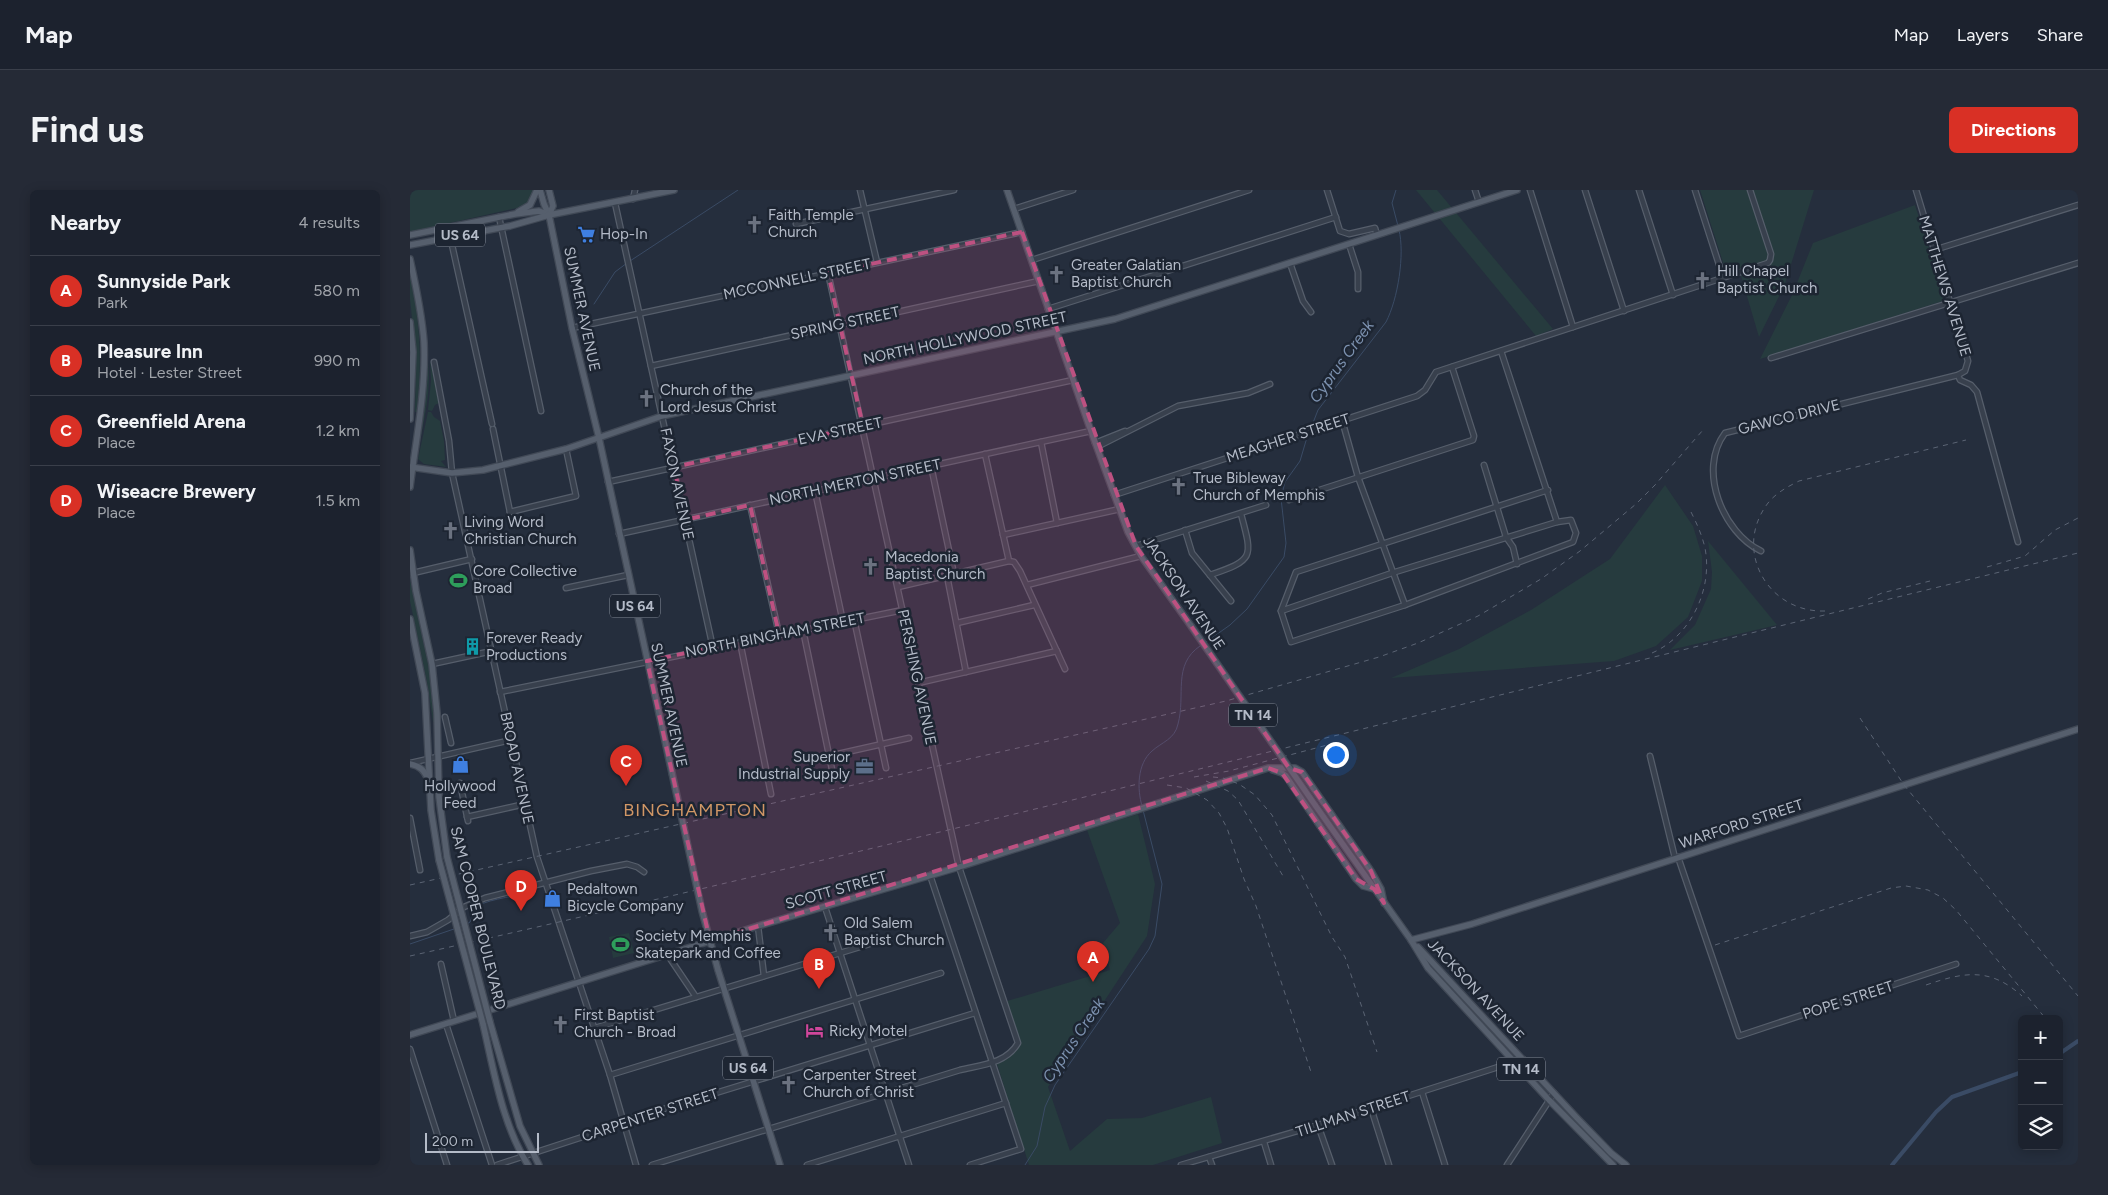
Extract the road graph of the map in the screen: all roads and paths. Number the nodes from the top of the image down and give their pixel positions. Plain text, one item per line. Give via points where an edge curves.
1 (539, 190) edge
2 (549, 190) edge
3 (635, 190) edge
4 (674, 190) edge
5 (860, 190) edge
6 (954, 190) edge
7 (1007, 190) edge
8 (1073, 190) edge
9 (1248, 190) edge
10 (1327, 190) edge
11 (1475, 190) edge
12 (1517, 190) edge
13 (1530, 190) edge
14 (1585, 190) edge
15 (1639, 190) edge
16 (1695, 190) edge
17 (1750, 190) edge
18 (1923, 190) edge
19 (1916, 191) edge
20 (633, 199) junction
21 (615, 202) junction
22 (1479, 202) junction
23 (2078, 205) edge
24 (865, 209) junction
25 (1014, 209) junction
26 (514, 214) junction
27 (549, 215) junction
28 (498, 217) junction
29 (1336, 217) junction
30 (796, 224) dead end
31 (448, 227) junction
32 (500, 228) junction
33 (1022, 232) junction
34 (410, 235) edge
35 (1377, 235) junction
36 (450, 236) junction
37 (1349, 244) junction
38 (410, 245) edge
39 (1934, 250) junction
40 (410, 259) edge
41 (1032, 260) junction
42 (877, 262) junction
43 (1290, 263) junction
44 (2078, 263) edge
45 (828, 273) junction
46 (1723, 277) junction
47 (1039, 281) junction
48 (1358, 289) dead end
49 (1673, 295) junction
50 (1950, 303) junction
51 (1048, 309) junction
52 (1624, 311) junction
53 (1311, 312) dead end
54 (639, 314) junction
55 (410, 322) edge
56 (840, 324) junction
57 (1573, 327) junction
58 (572, 328) junction
59 (1056, 331) junction
60 (1501, 351) junction
61 (1771, 358) dead end
62 (434, 362) dead end
63 (651, 366) junction
64 (1452, 367) junction
65 (852, 375) junction
66 (1958, 375) junction
67 (1073, 380) junction
68 (1270, 384) dead end
69 (541, 411) dead end
70 (662, 416) junction
71 (410, 419) edge
72 (1342, 420) junction
73 (863, 426) junction
74 (1091, 431) junction
75 (599, 438) junction
76 (1041, 442) junction
77 (1096, 445) junction
78 (566, 449) junction
79 (985, 454) junction
80 (1484, 465) dead end
81 (500, 466) junction
82 (931, 466) junction
83 (412, 467) edge
84 (674, 468) junction
85 (452, 473) junction
86 (1358, 477) junction
87 (875, 478) junction
88 (608, 482) junction
89 (410, 487) edge
90 (1548, 490) junction
91 (815, 491) junction
92 (1114, 495) junction
93 (1289, 500) dead end
94 (750, 505) junction
95 (1266, 505) dead end
96 (1497, 506) junction
97 (1120, 509) junction
98 (1241, 514) junction
99 (685, 520) junction
100 (1557, 522) junction
101 (1058, 523) junction
102 (1185, 530) junction
103 (619, 534) junction
104 (1003, 534) junction
105 (1506, 537) junction
106 (2018, 542) dead end
107 (1380, 543) junction
108 (1136, 546) junction
109 (410, 550) edge
110 (1762, 551) dead end
111 (1141, 556) junction
112 (472, 559) junction
113 (1009, 561) junction
114 (1517, 564) junction
115 (412, 573) junction
116 (1392, 573) junction
117 (954, 574) junction
118 (628, 575) junction
119 (1210, 575) junction
120 (948, 576) junction
121 (1027, 585) junction
122 (898, 587) junction
123 (566, 588) dead end
124 (1231, 601) dead end
125 (1034, 605) junction
126 (1405, 605) junction
127 (903, 610) junction
128 (1281, 611) junction
129 (410, 619) edge
130 (854, 619) junction
131 (843, 622) junction
132 (957, 623) junction
133 (803, 630) junction
134 (779, 634) junction
135 (740, 642) junction
136 (714, 648) junction
137 (492, 651) junction
138 (1057, 652) junction
139 (647, 661) junction
140 (432, 664) junction
141 (1065, 669) dead end
142 (966, 672) junction
143 (918, 683) junction
144 (500, 692) junction
145 (445, 717) dead end
146 (2078, 730) edge
147 (449, 733) junction
148 (438, 734) junction
149 (909, 738) dead end
150 (511, 740) junction
151 (451, 743) dead end
152 (882, 743) junction
153 (439, 756) junction
154 (829, 756) junction
155 (1650, 756) dead end
156 (429, 759) junction
157 (410, 763) edge
158 (886, 768) dead end
159 (1268, 768) junction
160 (834, 780) dead end
161 (430, 783) junction
162 (460, 783) dead end
163 (771, 794) dead end
164 (525, 804) junction
165 (410, 818) edge
166 (412, 833) edge
167 (1676, 857) junction
168 (959, 867) junction
169 (420, 870) dead end
170 (644, 872) dead end
171 (930, 875) junction
172 (545, 883) junction
173 (1374, 889) junction
174 (1384, 903) junction
175 (826, 907) junction
176 (758, 926) junction
177 (410, 936) edge
178 (886, 939) dead end
179 (1411, 940) junction
180 (840, 953) junction
181 (667, 954) junction
182 (441, 964) dead end
183 (1956, 964) dead end
184 (941, 973) dead end
185 (764, 976) junction
186 (579, 981) junction
187 (723, 989) junction
188 (1461, 992) junction
189 (696, 997) junction
190 (1455, 997) junction
191 (855, 999) junction
192 (975, 1013) junction
193 (454, 1021) junction
194 (446, 1024) junction
195 (595, 1028) junction
196 (410, 1035) edge
197 (738, 1035) junction
198 (871, 1046) junction
199 (410, 1050) edge
200 (1523, 1059) junction
201 (1514, 1062) junction
202 (992, 1064) junction
203 (610, 1074) junction
204 (753, 1082) junction
205 (1422, 1092) junction
206 (885, 1093) junction
207 (1554, 1093) junction
208 (1550, 1100) junction
209 (1006, 1103) junction
210 (1371, 1108) junction
211 (625, 1121) junction
212 (1318, 1125) junction
213 (767, 1128) junction
214 (900, 1137) junction
215 (1264, 1142) junction
216 (532, 1153) junction
217 (1611, 1153) junction
218 (522, 1157) junction
219 (1209, 1157) junction
220 (1605, 1159) junction
221 (1508, 1163) edge
222 (446, 1165) edge
223 (492, 1165) edge
224 (497, 1165) edge
225 (528, 1165) edge
226 (539, 1165) edge
227 (636, 1165) edge
228 (652, 1165) edge
229 (780, 1165) edge
230 (807, 1165) edge
231 (909, 1165) edge
232 (970, 1165) edge
233 (1181, 1165) edge
234 (1212, 1165) edge
235 (1271, 1165) edge
236 (1332, 1165) edge
237 (1390, 1165) edge
238 (1445, 1165) edge
239 (1514, 1165) edge
240 (1613, 1165) edge
241 (1626, 1165) edge

1 - 26 main road via 530,206
1 - 27 main road
2 - 27 main road via 553,206
3 - 20 street
4 - 20 main road
5 - 24 street
6 - 24 street
7 - 25 main road, JACKSON AVENUE / TN 14
8 - 25 street
9 - 41 street
10 - 29 street
11 - 22 street
12 - 22 main road, NORTH HOLLYWOOD STREET
13 - 57 street
14 - 52 street
15 - 49 street
16 - 46 street
17 - 46 street, MEAGHER STREET via 1771,258 1768,263
18 - 19 street
19 - 39 street, MATTHEWS AVENUE
20 - 21 main road
21 - 27 main road
21 - 54 street, FAXON AVENUE
22 - 35 main road, NORTH HOLLYWOOD STREET
23 - 39 street
24 - 30 street
24 - 42 street
25 - 33 main road, JACKSON AVENUE / TN 14
26 - 27 main road, US 64 via 539,211
26 - 28 main road, US 64
27 - 32 main road, US 64
27 - 58 main road, SUMMER AVENUE / US 64
28 - 31 main road, US 64
28 - 32 street
29 - 35 street via 1340,231 1349,234 1375,228
29 - 51 street
31 - 34 main road, US 64
31 - 36 street
32 - 36 main road, US 64
32 - 69 street
33 - 41 main road, JACKSON AVENUE / TN 14
33 - 42 street, MCCONNELL STREET
35 - 37 main road, NORTH HOLLYWOOD STREET
36 - 38 main road, US 64
36 - 81 street
37 - 43 main road, NORTH HOLLYWOOD STREET
37 - 48 street via 1359,278
39 - 50 street, MATTHEWS AVENUE
40 - 83 main road via 424,342 422,409
41 - 47 main road, JACKSON AVENUE / TN 14
42 - 45 street, MCCONNELL STREET
43 - 53 street via 1303,301
43 - 59 main road, NORTH HOLLYWOOD STREET via 1115,319
44 - 50 street
45 - 54 street, MCCONNELL STREET
45 - 56 street, PERSHING AVENUE
46 - 49 street, MEAGHER STREET
47 - 51 main road, JACKSON AVENUE / TN 14
47 - 56 street, SPRING STREET
49 - 52 street, MEAGHER STREET
50 - 61 street
50 - 66 street, MATTHEWS AVENUE via 1968,361 1965,371
51 - 59 main road, JACKSON AVENUE / TN 14
52 - 57 street, MEAGHER STREET
54 - 58 street, MCCONNELL STREET
54 - 63 street, FAXON AVENUE
55 - 71 main road via 413,352
56 - 63 street, SPRING STREET
56 - 65 street, PERSHING AVENUE
57 - 60 street, MEAGHER STREET
58 - 75 main road, SUMMER AVENUE / US 64
59 - 65 main road, NORTH HOLLYWOOD STREET
59 - 67 main road, JACKSON AVENUE / TN 14
60 - 64 street, MEAGHER STREET
60 - 90 street
62 - 85 street, BROAD AVENUE
63 - 70 street, FAXON AVENUE
64 - 72 street, MEAGHER STREET via 1436,372 1425,390 1417,396
64 - 86 street via 1473,432 1472,441
65 - 70 main road, NORTH HOLLYWOOD STREET
65 - 73 street, PERSHING AVENUE
66 - 106 street, MATTHEWS AVENUE via 1977,392
66 - 110 street, GAWCO DRIVE via 1725,433 1713,462 1718,497 1726,515 1747,543
67 - 73 street, EVA STREET
67 - 74 main road, JACKSON AVENUE / TN 14
68 - 77 street via 1248,393 1178,406
70 - 75 main road, NORTH HOLLYWOOD STREET
70 - 84 street, FAXON AVENUE
72 - 86 street
72 - 92 street, MEAGHER STREET
73 - 84 street, EVA STREET
73 - 87 street, PERSHING AVENUE
74 - 76 street, NORTH MERTON STREET
74 - 77 main road, JACKSON AVENUE / TN 14
75 - 78 main road, NORTH HOLLYWOOD STREET
75 - 88 main road, SUMMER AVENUE / US 64
76 - 79 street, NORTH MERTON STREET
76 - 101 street
77 - 92 main road, JACKSON AVENUE / TN 14
78 - 81 main road, NORTH HOLLYWOOD STREET
78 - 81 street via 576,496 510,513
79 - 82 street, NORTH MERTON STREET
79 - 104 street
80 - 96 street
81 - 85 main road, NORTH HOLLYWOOD STREET
82 - 87 street, NORTH MERTON STREET
82 - 117 street
83 - 85 main road, NORTH HOLLYWOOD STREET
83 - 89 main road
84 - 88 street, EVA STREET
84 - 99 street, FAXON AVENUE
85 - 112 street, BROAD AVENUE
86 - 93 street
86 - 107 street
87 - 91 street, NORTH MERTON STREET
87 - 122 street, PERSHING AVENUE
88 - 103 main road, SUMMER AVENUE / US 64
90 - 96 street
90 - 100 street
91 - 94 street, NORTH MERTON STREET
91 - 131 street
92 - 97 main road, JACKSON AVENUE / TN 14
94 - 99 street, NORTH MERTON STREET
94 - 134 street
95 - 98 street
96 - 105 street
96 - 107 street
97 - 101 street
97 - 108 main road, JACKSON AVENUE / TN 14
98 - 102 street
98 - 119 street via 1249,543 1245,560
99 - 103 street, NORTH MERTON STREET
99 - 136 street, FAXON AVENUE
100 - 105 street
100 - 114 street via 1571,520 1576,533 1574,542
101 - 104 street
102 - 108 street
102 - 119 street via 1192,553
103 - 118 main road, SUMMER AVENUE / US 64
104 - 113 street
105 - 114 street
105 - 116 street
107 - 116 street
107 - 128 street via 1296,572
108 - 111 main road, JACKSON AVENUE / TN 14
109 - 115 main road, SAM COOPER BOULEVARD
111 - 121 street
111 - 173 main road, JACKSON AVENUE / TN 14, bridge
112 - 115 street
112 - 137 street, BROAD AVENUE
113 - 117 street
113 - 121 street via 1014,562
114 - 126 street
115 - 140 main road, SAM COOPER BOULEVARD
116 - 126 street
116 - 128 street
117 - 120 street
118 - 123 street
118 - 139 main road, SUMMER AVENUE / US 64
119 - 124 street
120 - 122 street
120 - 132 street
121 - 125 street
122 - 127 street, PERSHING AVENUE
125 - 132 street
125 - 138 street
126 - 128 street via 1291,642
127 - 130 street, NORTH BINGHAM STREET
127 - 143 street, PERSHING AVENUE
129 - 156 main road, SAM COOPER BOULEVARD via 425,693
130 - 131 street, NORTH BINGHAM STREET
130 - 152 street
131 - 133 street, NORTH BINGHAM STREET
132 - 142 street
133 - 134 street, NORTH BINGHAM STREET
133 - 154 street
134 - 135 street, NORTH BINGHAM STREET
135 - 136 street, NORTH BINGHAM STREET
135 - 163 street
136 - 139 street, NORTH BINGHAM STREET
137 - 140 street
137 - 144 street, BROAD AVENUE
138 - 141 street
138 - 142 street
139 - 144 street, NORTH BINGHAM STREET
139 - 187 main road, SUMMER AVENUE / US 64, bridge via 702,911
140 - 148 main road, SAM COOPER BOULEVARD
142 - 143 street
143 - 168 street, PERSHING AVENUE
144 - 150 street, BROAD AVENUE
145 - 147 street
146 - 167 main road, WARFORD STREET
147 - 148 street
147 - 151 street
148 - 153 main road, SAM COOPER BOULEVARD
149 - 152 street
150 - 153 street
150 - 164 street, BROAD AVENUE
152 - 154 street
152 - 158 street
153 - 156 street
153 - 216 main road, SAM COOPER BOULEVARD, bridge via 439,797 447,857 511,1098
154 - 160 street
155 - 167 street
156 - 157 street
156 - 161 main road, SAM COOPER BOULEVARD
157 - 161 main road via 424,770
159 - 168 main road, SCOTT STREET
159 - 173 main road via 1286,776 1356,879
159 - 174 main road, SCOTT STREET via 1295,768 1302,772 1371,871
161 - 218 main road, SAM COOPER BOULEVARD, bridge via 439,860 501,1099
162 - 164 street via 468,819
164 - 172 street, BROAD AVENUE
165 - 166 street
166 - 169 street
167 - 179 main road, WARFORD STREET via 1472,924
167 - 183 street, POPE STREET via 1739,1036
168 - 171 main road, SCOTT STREET
168 - 202 street, PERSHING AVENUE via 1018,1043 1014,1050
170 - 172 street via 626,864
171 - 175 main road, SCOTT STREET
171 - 192 street
172 - 177 street via 485,898 464,907 428,932
172 - 186 street, BROAD AVENUE
173 - 174 main road, JACKSON AVENUE / TN 14
174 - 179 main road, JACKSON AVENUE / TN 14
175 - 176 main road, SCOTT STREET
175 - 180 street
176 - 181 main road, SCOTT STREET
176 - 185 street
178 - 180 street
179 - 188 main road, JACKSON AVENUE / TN 14
179 - 190 main road, JACKSON AVENUE / TN 14 via 1428,968
180 - 185 street
180 - 191 street
181 - 186 main road, SCOTT STREET
181 - 189 street
182 - 193 street
184 - 191 street
185 - 187 street
186 - 193 main road, SCOTT STREET
186 - 195 street, BROAD AVENUE
187 - 189 street
187 - 197 main road, SUMMER AVENUE / US 64
188 - 190 street
188 - 200 main road, JACKSON AVENUE / TN 14
189 - 195 street
190 - 201 main road, JACKSON AVENUE / TN 14
191 - 197 street
191 - 198 street
192 - 198 street, CARPENTER STREET
192 - 202 street
193 - 194 main road, SCOTT STREET
194 - 196 main road, SCOTT STREET
194 - 223 street
195 - 203 street, BROAD AVENUE
197 - 203 street
197 - 204 main road, SUMMER AVENUE / US 64
198 - 204 street, CARPENTER STREET
198 - 206 street
199 - 222 street
200 - 201 street, TILLMAN STREET
200 - 207 main road, JACKSON AVENUE / TN 14
201 - 205 street, TILLMAN STREET
201 - 208 main road, JACKSON AVENUE / TN 14
202 - 206 street via 960,1070
202 - 209 street
203 - 211 street, BROAD AVENUE
204 - 211 street, CARPENTER STREET
204 - 213 main road, SUMMER AVENUE / US 64
205 - 210 street, TILLMAN STREET
205 - 238 street
206 - 213 street
206 - 214 street
207 - 208 street
207 - 217 main road, JACKSON AVENUE / TN 14
208 - 220 main road, JACKSON AVENUE / TN 14
208 - 221 street
209 - 214 street
209 - 232 street via 1021,1149
210 - 212 street, TILLMAN STREET
210 - 237 street
211 - 216 street, CARPENTER STREET
211 - 227 street, BROAD AVENUE
212 - 215 street, TILLMAN STREET
212 - 236 street
213 - 228 street
213 - 229 main road, SUMMER AVENUE / US 64
214 - 230 street
214 - 231 street
215 - 219 street, TILLMAN STREET
215 - 235 street
216 - 218 street, CARPENTER STREET
216 - 226 main road, SAM COOPER BOULEVARD
217 - 220 street
217 - 241 main road, JACKSON AVENUE / TN 14
218 - 224 street, CARPENTER STREET
218 - 225 main road, SAM COOPER BOULEVARD
219 - 233 street, TILLMAN STREET
219 - 234 street
220 - 240 main road, JACKSON AVENUE / TN 14
221 - 239 street

